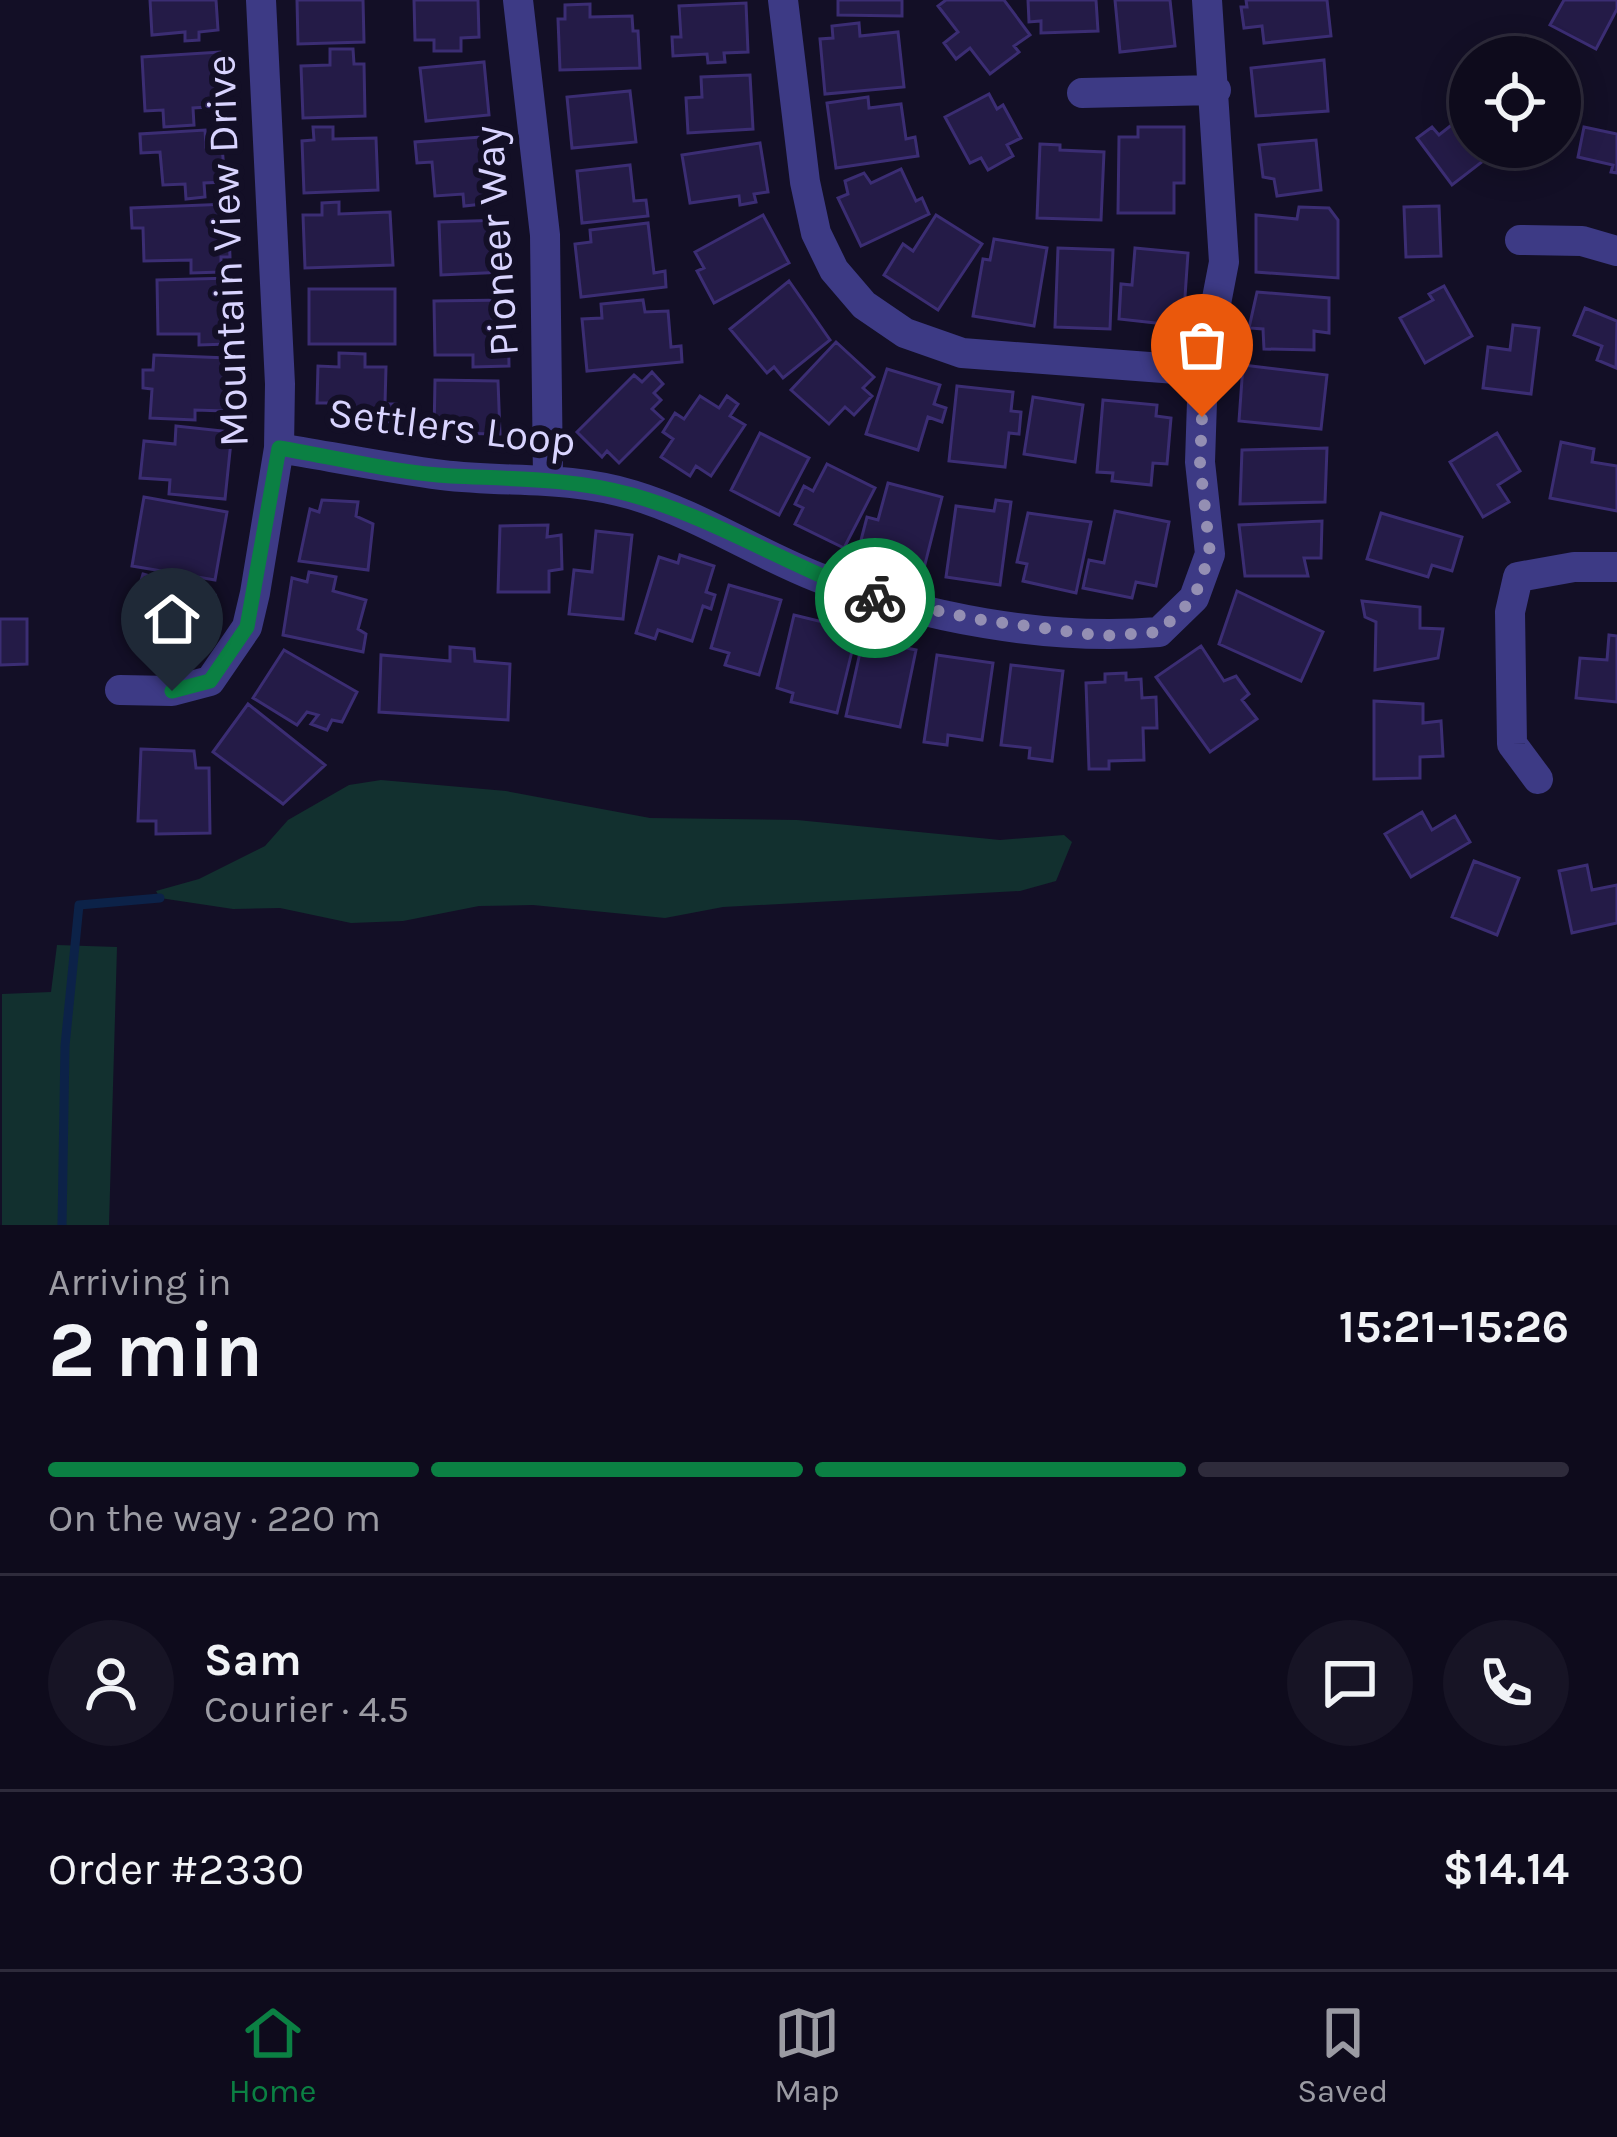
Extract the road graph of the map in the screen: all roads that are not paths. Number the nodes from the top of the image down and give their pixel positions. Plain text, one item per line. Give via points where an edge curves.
1 (260, 0) edge
2 (518, 0) edge
3 (783, 0) edge
4 (1208, 0) edge
5 (1216, 90) junction
6 (1082, 93) dead end
7 (1520, 240) dead end
8 (1617, 251) edge
9 (1203, 371) junction
10 (279, 448) junction
11 (548, 478) junction
12 (1617, 567) edge
13 (120, 690) dead end
14 (1538, 779) dead end

1 - 10 street, Mountain View Drive
2 - 11 street, Pioneer Way via 545,235
3 - 9 street via 816,233 864,304 905,333 962,353
4 - 5 street, Settlers Loop
5 - 6 street
5 - 9 street, Settlers Loop via 1224,262
7 - 8 street
9 - 11 street, Settlers Loop via 1200,463 1210,554 1194,598 1159,632 1103,636 889,602 812,575 695,515
10 - 11 street, Settlers Loop via 446,476
10 - 13 street, Mountain View Drive via 251,610 230,657 210,681 172,691
12 - 14 street via 1518,577 1510,611 1512,744

